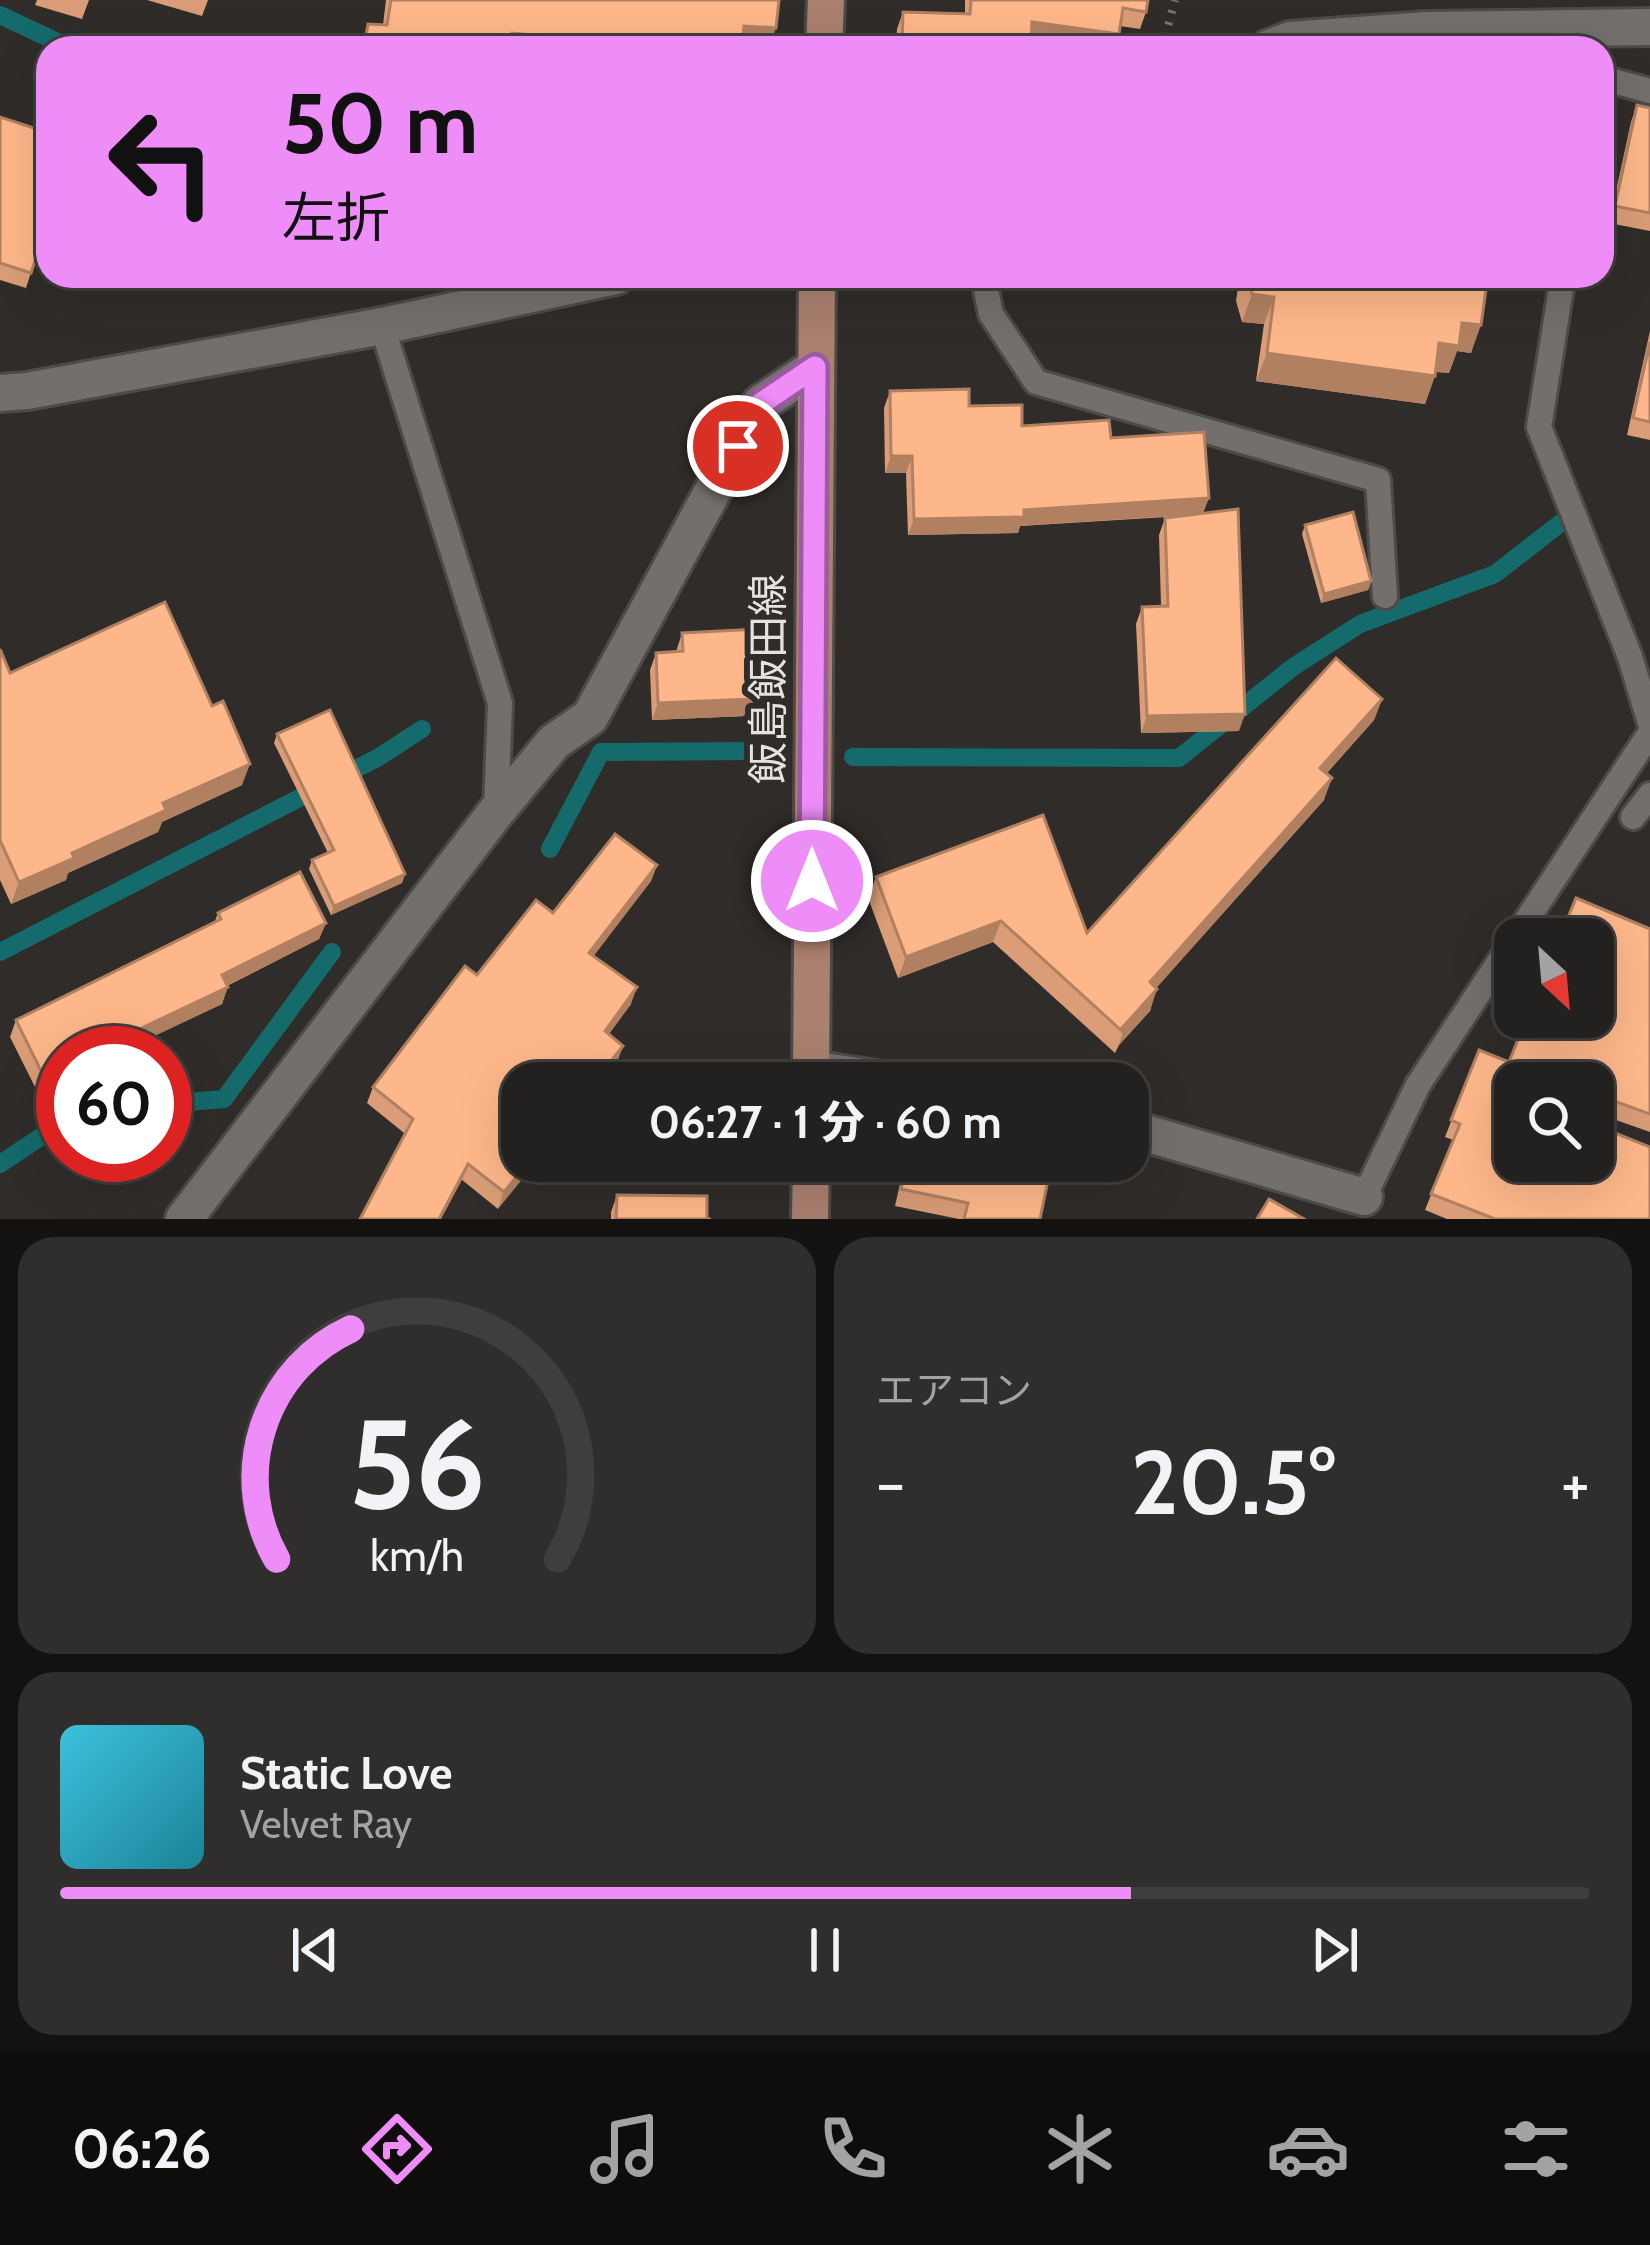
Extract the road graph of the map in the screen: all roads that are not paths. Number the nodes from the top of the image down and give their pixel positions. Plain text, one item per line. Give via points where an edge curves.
1 (826, 0) edge
2 (1650, 28) edge
3 (1427, 30) junction
4 (824, 36) edge
5 (1345, 36) edge
6 (1449, 36) edge
7 (1614, 81) edge
8 (1650, 91) edge
9 (560, 288) edge
10 (817, 288) edge
11 (986, 288) edge
12 (1561, 288) edge
13 (382, 326) junction
14 (815, 367) junction
15 (0, 393) edge
16 (1385, 596) dead end
17 (1650, 723) edge
18 (1650, 733) edge
19 (1650, 795) edge
20 (496, 812) junction
21 (1634, 817) dead end
22 (811, 1062) edge
23 (1149, 1134) edge
24 (811, 1182) edge
25 (1364, 1197) joint
26 (184, 1219) edge
27 (810, 1219) edge

1 - 4 main road
2 - 3 street
3 - 5 street
3 - 6 lane
7 - 8 lane
9 - 13 street
10 - 14 main road, 飯島飯田線
11 - 16 lane via 991,314 1036,382 1378,480
12 - 17 lane via 1539,428
13 - 15 street
13 - 20 lane via 500,703
14 - 20 street via 760,404 590,717 554,742
14 - 22 main road, 飯島飯田線
18 - 25 lane via 1418,1084
19 - 21 lane
20 - 26 street
23 - 25 street
24 - 27 main road

